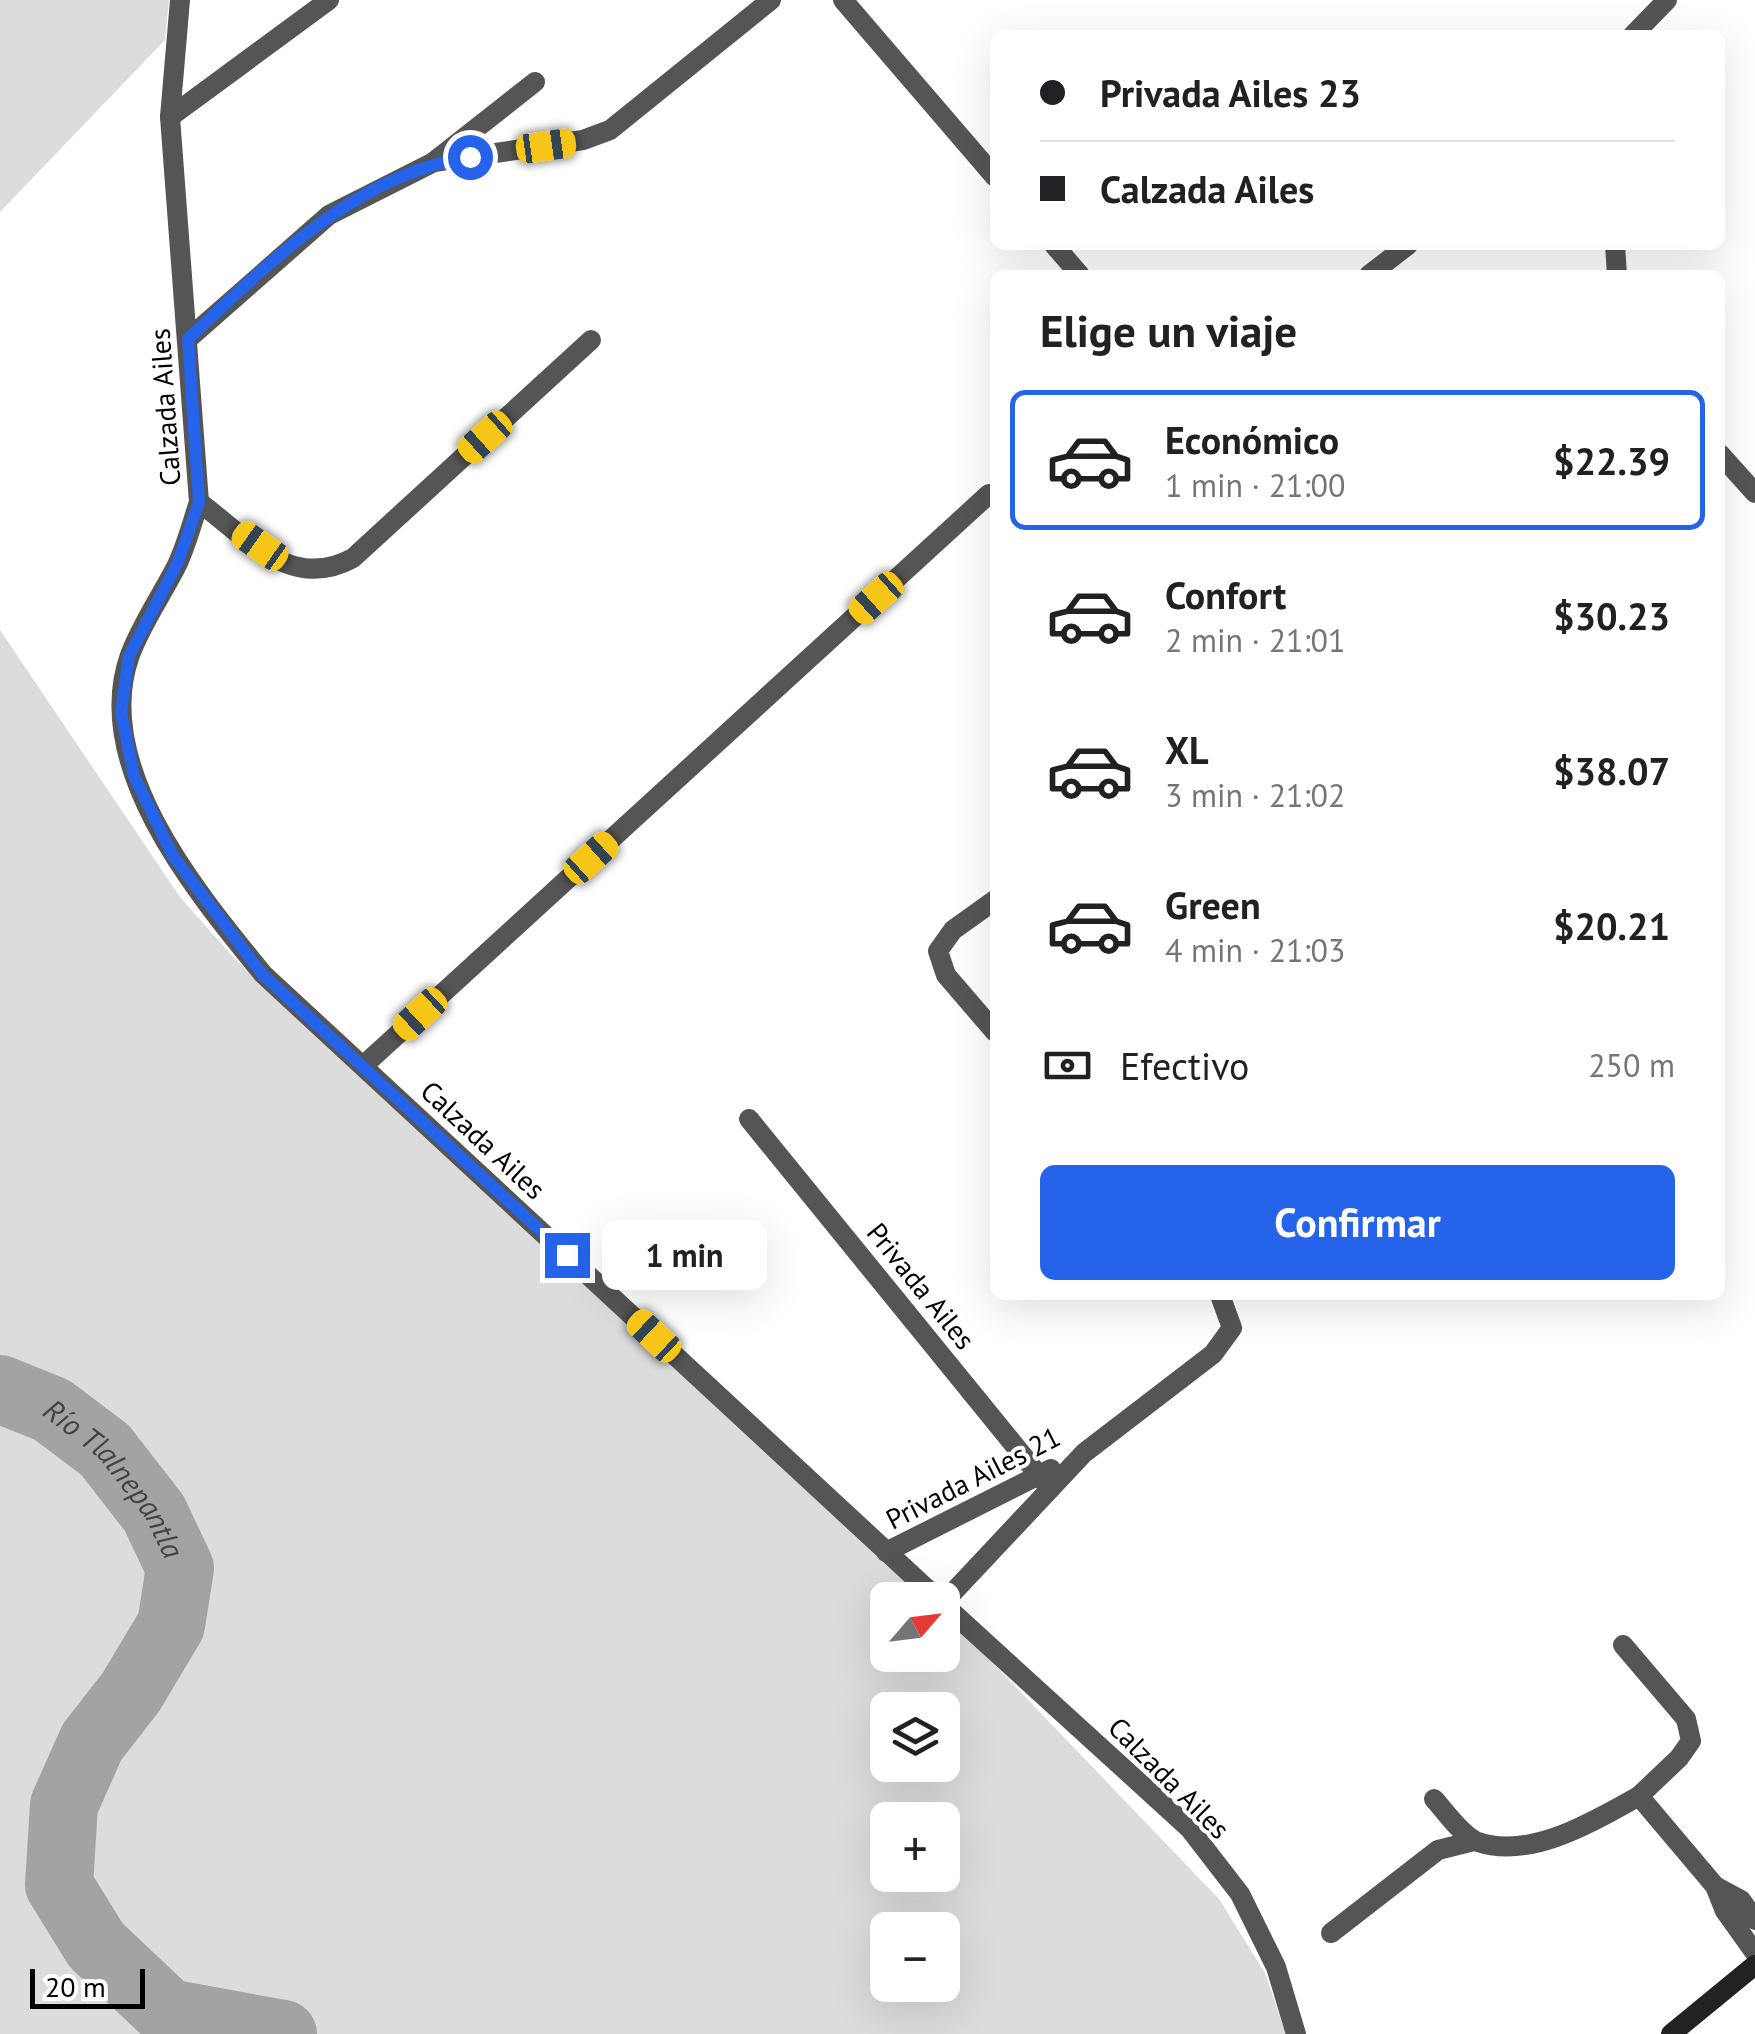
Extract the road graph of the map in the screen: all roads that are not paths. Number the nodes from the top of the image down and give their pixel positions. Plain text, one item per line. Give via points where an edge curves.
1 (180, 0) edge
2 (329, 0) edge
3 (771, 0) edge
4 (843, 0) edge
5 (1667, 0) edge
6 (1637, 30) edge
7 (534, 82) dead end
8 (170, 117) junction
9 (432, 162) junction
10 (990, 170) edge
11 (1058, 250) edge
12 (1402, 250) edge
13 (1076, 270) edge
14 (1376, 270) edge
15 (188, 339) junction
16 (590, 340) dead end
17 (1725, 460) edge
18 (1755, 493) edge
19 (990, 494) dead end
20 (199, 502) junction
21 (990, 904) edge
22 (990, 1026) edge
23 (364, 1066) junction
24 (749, 1119) dead end
25 (1222, 1300) edge
26 (1044, 1482) junction
27 (886, 1552) junction
28 (919, 1582) edge
29 (958, 1582) edge
30 (960, 1619) edge
31 (1622, 1644) dead end
32 (1639, 1796) junction
33 (1434, 1798) dead end
34 (1474, 1841) junction
35 (1715, 1886) junction
36 (1755, 1920) edge
37 (1331, 1933) dead end
38 (1755, 1953) edge
39 (1755, 1964) edge
40 (1296, 2034) edge
41 (1670, 2034) edge

1 - 8 street, Calzada Ailes
2 - 8 street
3 - 9 street via 610,130 584,140
4 - 10 street
5 - 6 street
7 - 9 street
8 - 15 street, Calzada Ailes
9 - 15 street via 329,215
11 - 13 street
12 - 14 street
15 - 20 street, Calzada Ailes
16 - 20 street via 353,558 330,570 305,572 282,562
17 - 18 street
19 - 23 street
20 - 23 street, Calzada Ailes via 178,562 129,656 121,712 134,776 173,856 216,916 262,974
21 - 22 street via 938,950 946,974
23 - 27 street, Calzada Ailes
24 - 26 street, Privada Ailes
25 - 26 street, Privada Ailes 21 via 1232,1328 1214,1354
26 - 27 street, Privada Ailes 21
26 - 29 street, Privada Ailes 21
27 - 28 street, Calzada Ailes
30 - 40 street, Calzada Ailes via 1189,1828 1240,1894 1276,1967
31 - 32 street via 1686,1719 1691,1740
32 - 34 street via 1556,1836 1511,1847
32 - 35 street
33 - 34 street
34 - 37 street via 1438,1850
35 - 36 street via 1740,1900
35 - 38 street
39 - 41 street

